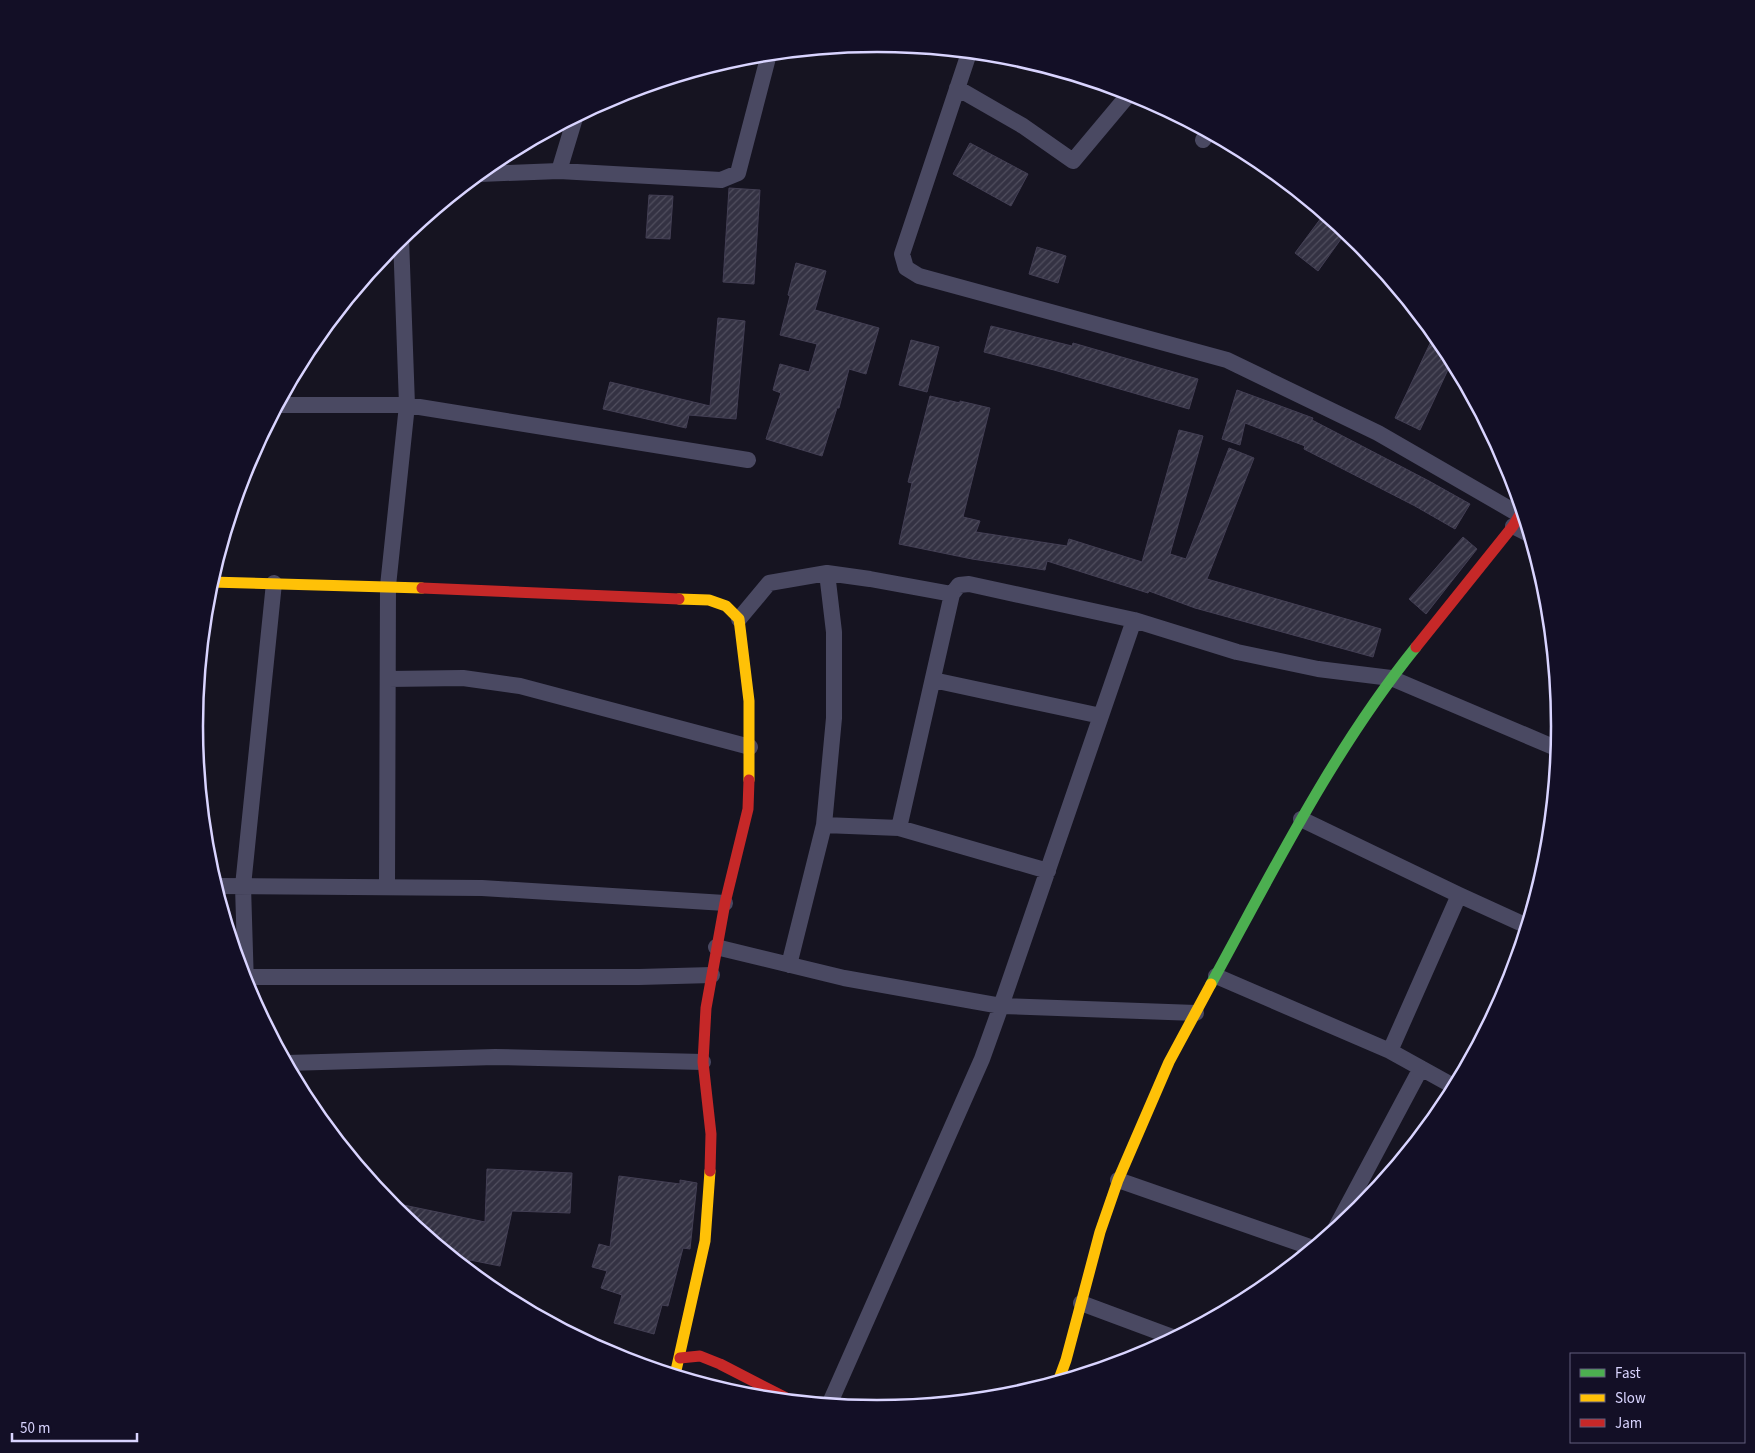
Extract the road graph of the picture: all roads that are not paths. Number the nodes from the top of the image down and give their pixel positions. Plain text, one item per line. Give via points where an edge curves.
1 (967, 58) edge
2 (767, 62) edge
3 (957, 88) junction
4 (1124, 100) edge
5 (573, 125) edge
6 (559, 171) junction
7 (493, 174) edge
8 (401, 250) edge
9 (285, 405) edge
10 (407, 405) junction
11 (748, 460) dead end
12 (1518, 517) edge
13 (828, 573) junction
14 (219, 582) edge
15 (274, 584) junction
16 (388, 586) junction
17 (952, 594) junction
18 (739, 620) junction
19 (1134, 620) junction
20 (1391, 678) junction
21 (388, 679) junction
22 (933, 680) junction
23 (1101, 716) junction
24 (1551, 746) edge
25 (750, 747) junction
26 (1301, 819) junction
27 (824, 825) junction
28 (899, 828) junction
29 (1048, 871) junction
30 (223, 886) edge
31 (243, 886) junction
32 (387, 887) junction
33 (1459, 895) junction
34 (725, 903) junction
35 (1522, 924) edge
36 (716, 947) junction
37 (245, 959) edge
38 (789, 965) junction
39 (712, 975) junction
40 (1216, 976) junction
41 (254, 981) edge
42 (1001, 1006) junction
43 (1196, 1013) junction
44 (1390, 1051) junction
45 (703, 1062) junction
46 (293, 1063) edge
47 (1421, 1068) junction
48 (1449, 1084) edge
49 (1118, 1180) junction
50 (1344, 1212) edge
51 (1306, 1246) edge
52 (1081, 1303) junction
53 (1167, 1335) edge
54 (680, 1358) junction
55 (677, 1370) edge
56 (1060, 1376) edge
57 (776, 1393) edge
58 (831, 1399) edge

1 - 3 street
2 - 6 street via 738,173 721,180
3 - 4 street via 1023,126 1073,161
3 - 12 street via 902,254 906,268 919,276 1228,360 1378,433
5 - 6 street
6 - 7 street
8 - 10 street
9 - 10 street
10 - 11 street
10 - 16 street
12 - 20 street
13 - 17 street
13 - 18 street via 769,583
13 - 27 street via 834,632 834,718
14 - 15 street
15 - 16 street
15 - 31 street
16 - 18 street via 708,600 726,606
16 - 21 street
17 - 19 street via 959,585 968,584
17 - 22 street
18 - 25 street via 749,701
19 - 20 street via 1237,652 1318,669
19 - 23 street
20 - 24 street
20 - 26 street via 1355,729
21 - 25 street via 463,678 520,686
21 - 32 street
22 - 23 street
22 - 28 street
23 - 29 street
25 - 34 street via 748,808
26 - 33 street
26 - 40 street
27 - 28 street
27 - 38 street
28 - 29 street
29 - 42 street
30 - 31 street
31 - 32 street
31 - 37 street
32 - 34 street via 482,888
33 - 35 street
33 - 44 street
34 - 36 street
36 - 38 street
36 - 39 street
38 - 42 street
39 - 41 street
39 - 45 street via 706,1008
40 - 43 street
40 - 44 street
42 - 43 street
42 - 58 street via 978,1068
43 - 49 street via 1170,1062
44 - 47 street
45 - 46 street via 495,1057
45 - 54 street via 711,1134 710,1183 705,1241
47 - 48 street
47 - 50 street
49 - 51 street
49 - 52 street
52 - 53 street
52 - 56 street
54 - 55 street
54 - 57 street via 700,1356

